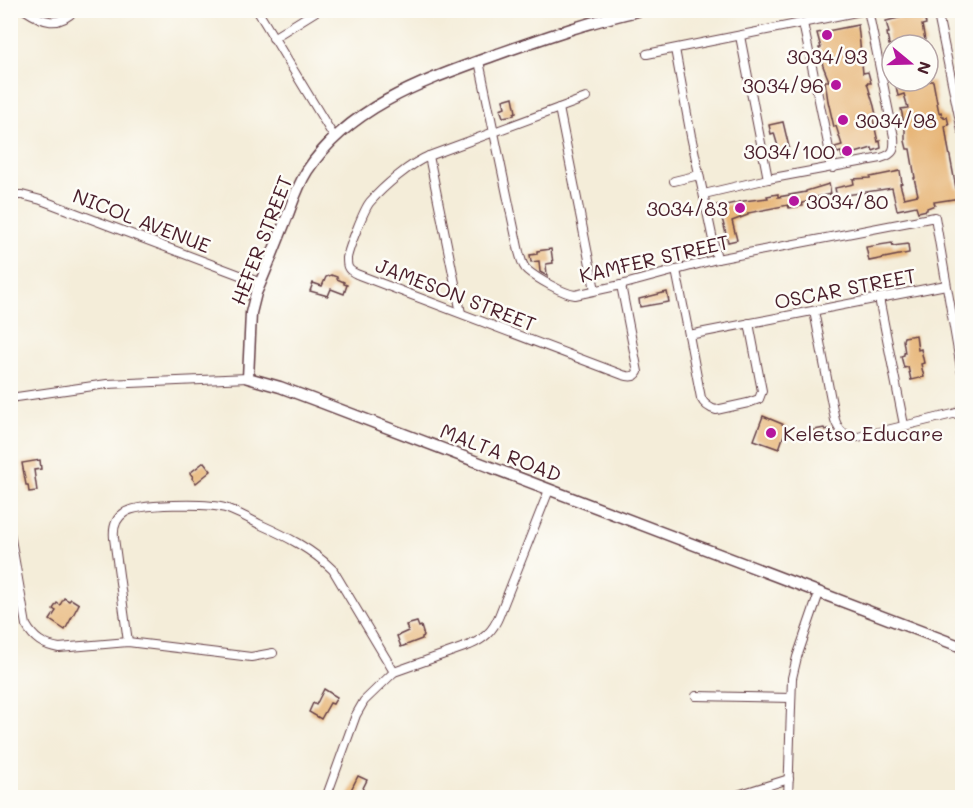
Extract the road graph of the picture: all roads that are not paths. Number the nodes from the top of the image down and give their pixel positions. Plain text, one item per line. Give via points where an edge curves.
1 (25, 10) edge
2 (75, 10) edge
3 (257, 10) edge
4 (318, 10) edge
5 (642, 10) edge
6 (867, 10) edge
7 (937, 10) edge
8 (803, 23) junction
9 (740, 36) junction
10 (273, 38) junction
11 (675, 49) junction
12 (647, 54) dead end
13 (479, 61) junction
14 (586, 98) dead end
15 (559, 108) junction
16 (963, 131) edge
17 (495, 132) junction
18 (334, 137) junction
19 (429, 156) junction
20 (833, 168) junction
21 (699, 175) junction
22 (768, 179) junction
23 (674, 181) dead end
24 (704, 194) junction
25 (10, 195) edge
26 (717, 259) junction
27 (676, 270) junction
28 (261, 283) junction
29 (621, 285) junction
30 (946, 285) junction
31 (595, 290) junction
32 (879, 298) junction
33 (814, 310) junction
34 (461, 313) junction
35 (749, 323) junction
36 (689, 335) junction
37 (963, 374) edge
38 (248, 378) junction
39 (10, 398) edge
40 (963, 408) edge
41 (904, 425) junction
42 (549, 490) junction
43 (10, 533) edge
44 (819, 593) junction
45 (128, 642) junction
46 (963, 647) edge
47 (273, 653) dead end
48 (394, 672) junction
49 (696, 696) dead end
50 (791, 698) junction
51 (789, 779) junction
52 (326, 798) edge
53 (728, 798) edge
54 (788, 798) edge

1 - 2 street via 53,22
3 - 10 street
4 - 10 street
5 - 13 street, HEFER STREET via 587,23
6 - 8 street
6 - 20 street via 894,148 889,156
7 - 16 street
8 - 9 street
8 - 20 street
9 - 11 street
9 - 22 street
10 - 18 street
11 - 12 street
11 - 21 street
13 - 17 street, KAMFER STREET
13 - 18 street, HEFER STREET via 395,95
14 - 15 street, JAMESON STREET
15 - 17 street, JAMESON STREET
15 - 31 street
17 - 19 street, JAMESON STREET
17 - 31 street, KAMFER STREET via 525,267 568,294
18 - 28 street, HEFER STREET via 304,176
19 - 34 street
19 - 34 street, JAMESON STREET via 415,163 370,202 347,264 353,273
20 - 22 street
21 - 23 street
21 - 24 street
22 - 24 street
24 - 26 street
25 - 28 street, NICOL AVENUE via 41,200
26 - 27 street, KAMFER STREET
26 - 30 street, KAMFER STREET via 935,217
27 - 29 street, KAMFER STREET
27 - 36 street, OSCAR STREET
28 - 38 street, HEFER STREET via 251,313
29 - 31 street, KAMFER STREET
29 - 34 street, JAMESON STREET via 638,372 634,376
30 - 32 street, OSCAR STREET
30 - 37 street
32 - 33 street, OSCAR STREET
32 - 41 street
33 - 35 street, OSCAR STREET
33 - 41 street via 840,431 858,436
35 - 36 street, OSCAR STREET
35 - 36 street, OSCAR STREET via 761,396 756,401 716,410 701,398
38 - 39 street, MALTA ROAD via 107,384
38 - 42 street, MALTA ROAD
40 - 41 street
42 - 44 street, MALTA ROAD
42 - 48 street via 492,630 478,642
43 - 45 street via 26,625 39,642 59,648
44 - 46 street, MALTA ROAD
44 - 50 street via 797,657
45 - 47 street via 250,657
45 - 48 street via 113,530 116,522 124,513 136,509 217,506 307,548 325,562
48 - 52 street via 358,709
49 - 50 street
50 - 51 street
51 - 53 street
51 - 54 street

